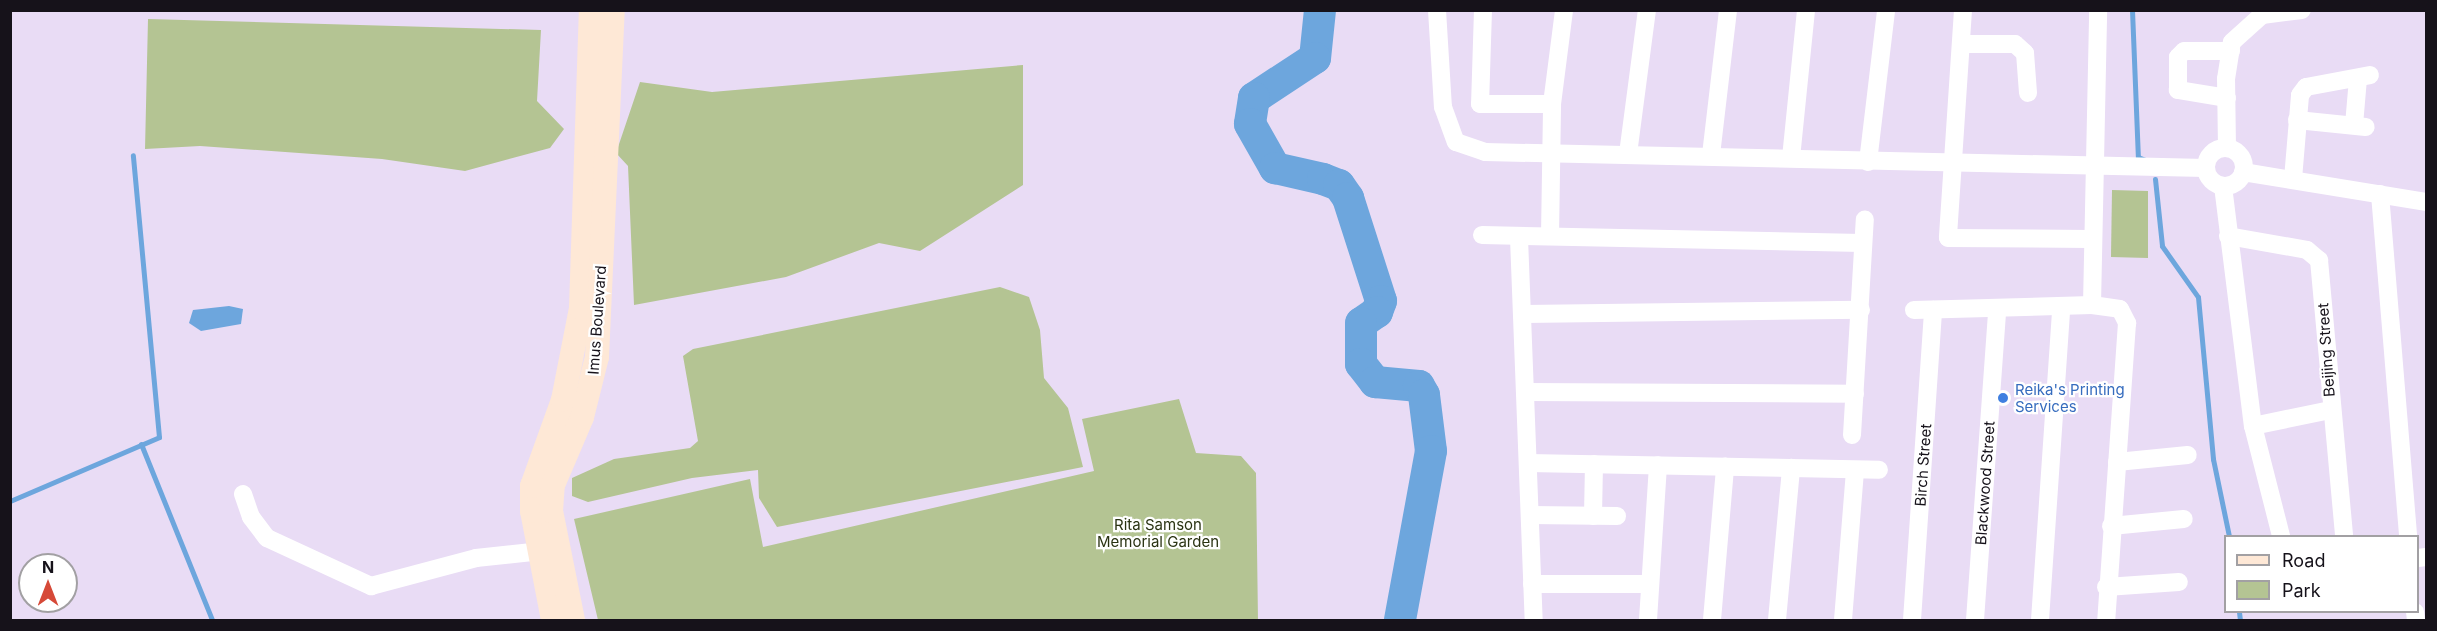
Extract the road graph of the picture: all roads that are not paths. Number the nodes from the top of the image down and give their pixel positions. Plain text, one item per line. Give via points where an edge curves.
1 (591, 10) edge
2 (613, 10) edge
3 (1437, 10) edge
4 (1483, 10) edge
5 (1564, 10) edge
6 (1647, 10) edge
7 (1728, 10) edge
8 (1806, 10) edge
9 (1886, 10) edge
10 (1963, 10) edge
11 (2098, 10) edge
12 (2302, 10) edge
13 (2259, 13) edge
14 (1962, 44) junction
15 (2231, 51) junction
16 (2028, 93) dead end
17 (2227, 98) junction
18 (1552, 104) junction
19 (2297, 120) junction
20 (2227, 148) junction
21 (1551, 153) junction
22 (1628, 154) junction
23 (1711, 155) junction
24 (1791, 158) junction
25 (1868, 162) junction
26 (1952, 165) junction
27 (2096, 165) junction
28 (2206, 168) junction
29 (2243, 172) junction
30 (2293, 179) junction
31 (2223, 186) junction
32 (2380, 194) junction
33 (2427, 202) edge
34 (1865, 219) dead end
35 (1482, 235) dead end
36 (1550, 236) junction
37 (2228, 236) junction
38 (1519, 238) junction
39 (2092, 239) junction
40 (1862, 243) junction
41 (2092, 305) junction
42 (2061, 308) junction
43 (1861, 310) junction
44 (1914, 310) dead end
45 (1934, 310) junction
46 (1997, 310) junction
47 (1522, 314) junction
48 (1525, 392) junction
49 (1855, 394) junction
50 (2330, 410) junction
51 (2253, 426) junction
52 (1852, 435) dead end
53 (2188, 455) dead end
54 (2117, 462) junction
55 (1528, 463) junction
56 (1594, 464) junction
57 (1658, 465) junction
58 (1725, 467) junction
59 (1791, 468) junction
60 (1855, 470) junction
61 (1879, 470) dead end
62 (243, 494) dead end
63 (1530, 515) junction
64 (1593, 516) junction
65 (1617, 516) dead end
66 (2184, 519) dead end
67 (2111, 526) junction
68 (2280, 535) edge
69 (2344, 535) edge
70 (2408, 535) edge
71 (549, 551) junction
72 (2179, 582) dead end
73 (1532, 584) junction
74 (1650, 584) junction
75 (2106, 587) junction
76 (553, 621) edge
77 (573, 621) edge
78 (1534, 621) edge
79 (1648, 621) edge
80 (1712, 621) edge
81 (1777, 621) edge
82 (1844, 621) edge
83 (1912, 621) edge
84 (1975, 621) edge
85 (2040, 621) edge
86 (2106, 621) edge

1 - 71 main road, Imus Boulevard via 581,308 563,400 532,486
2 - 71 main road, Imus Boulevard via 597,357 582,417 553,485
3 - 21 street via 1443,107 1456,142 1485,152
4 - 18 street via 1480,104
5 - 18 street
6 - 22 street
7 - 23 street
8 - 24 street
9 - 25 street
10 - 14 street
11 - 27 street
12 - 13 street
13 - 15 street via 2232,42
14 - 16 street via 2015,44 2025,53
14 - 26 street
15 - 17 street
15 - 17 street via 2184,51 2178,57 2178,90
17 - 20 street
18 - 21 street
19 - 19 street via 2306,87 2364,76 2360,126
19 - 30 street
20 - 28 street via 2208,158
20 - 29 street via 2237,152
21 - 22 street
21 - 36 street
22 - 23 street
23 - 24 street
24 - 25 street
25 - 26 street
26 - 27 street
26 - 39 street via 1948,238
27 - 28 street
27 - 39 street
28 - 31 street via 2211,180
29 - 30 street
29 - 31 street via 2236,183
30 - 32 street
31 - 37 street
32 - 33 street
32 - 70 street
34 - 40 street
35 - 38 street
36 - 38 street
36 - 40 street
37 - 50 street, Beijing Street via 2307,250 2319,260
37 - 51 street
38 - 47 street
39 - 41 street
40 - 43 street
41 - 42 street
41 - 54 street via 2120,309 2127,323
42 - 46 street
42 - 85 street
43 - 47 street
43 - 49 street
44 - 45 street
45 - 46 street
45 - 83 street, Birch Street
46 - 84 street, Blackwood Street
47 - 48 street
48 - 49 street
48 - 55 street
49 - 52 street
50 - 51 street
50 - 69 street, Beijing Street
51 - 68 street
53 - 54 street
54 - 67 street
55 - 56 street
55 - 63 street
56 - 57 street
56 - 64 street
57 - 58 street
57 - 74 street
58 - 59 street
58 - 80 street
59 - 60 street
59 - 81 street
60 - 61 street
60 - 82 street
62 - 71 street via 251,517 267,538 371,586 476,558
63 - 64 street
63 - 73 street
64 - 65 street
66 - 67 street
67 - 75 street
71 - 76 main road, Imus Boulevard
71 - 77 main road, Imus Boulevard
72 - 75 street
73 - 74 street
73 - 78 street
74 - 79 street
75 - 86 street

